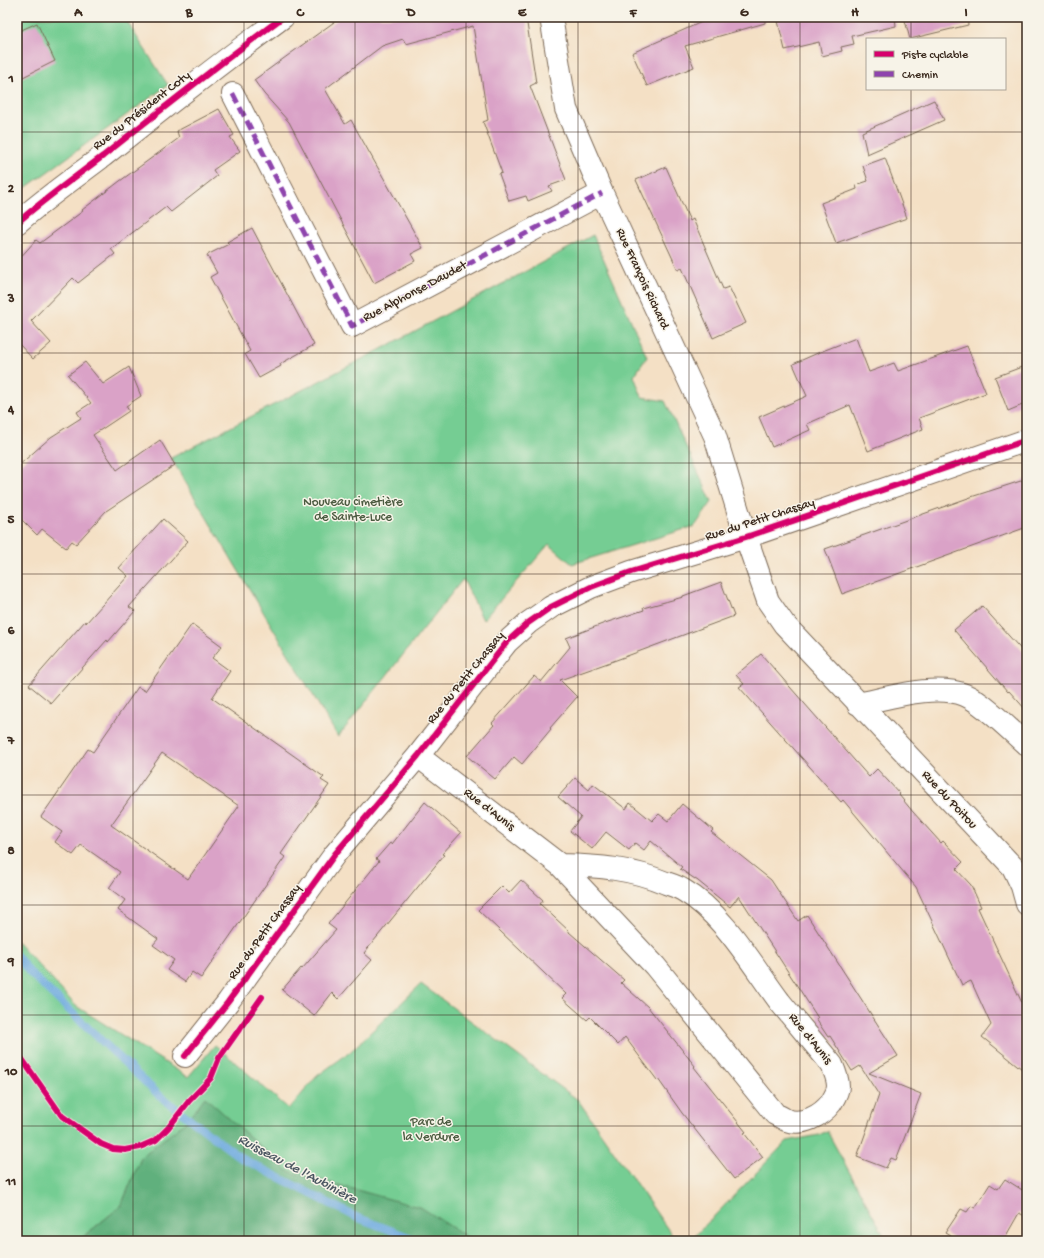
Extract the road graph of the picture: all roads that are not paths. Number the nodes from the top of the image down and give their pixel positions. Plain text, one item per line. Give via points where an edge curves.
1 (283, 17) edge
2 (550, 17) edge
3 (233, 94) dead end
4 (602, 193) junction
5 (17, 223) edge
6 (1027, 440) edge
7 (746, 537) junction
8 (858, 704) junction
9 (1027, 745) edge
10 (418, 756) junction
11 (560, 865) junction
12 (1027, 904) edge
13 (185, 1056) dead end

1 - 5 street, Rue du Président Coty via 215,67
2 - 4 street, Rue François Richard via 566,109
3 - 4 street, Rue Alphonse Daudet via 352,326
4 - 7 street, Rue François Richard via 715,436
6 - 7 street, Rue du Petit Chassay
7 - 8 street, Rue du Poitou via 768,601 784,624
7 - 10 street, Rue du Petit Chassay via 591,587 551,606 507,642
8 - 9 street via 926,691 946,691 964,695 977,702
8 - 12 street, Rue du Poitou via 1013,867
10 - 11 street, Rue d'Aunis
10 - 13 street, Rue du Petit Chassay via 335,854 228,1002
11 - 11 street, Rue d'Aunis via 625,870 655,878 683,890 703,905 727,930 781,1003 832,1065 838,1088 826,1109 815,1117 800,1121 787,1120 775,1114 655,966

